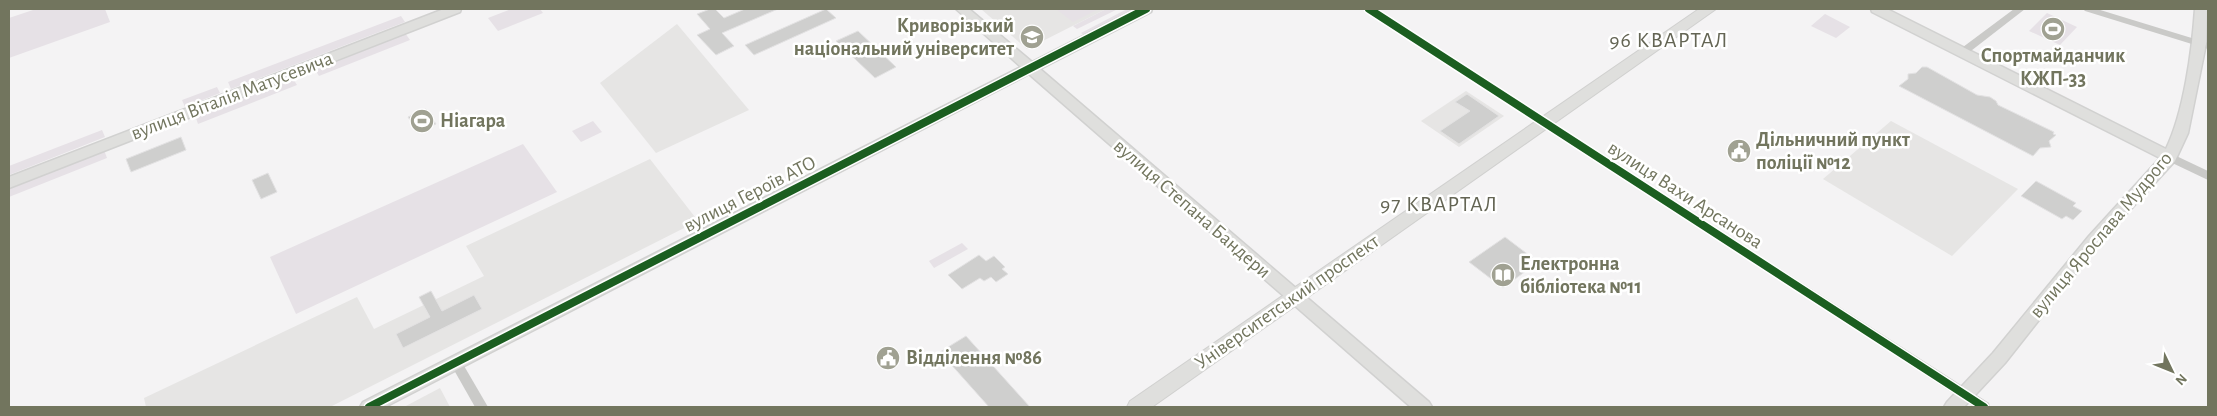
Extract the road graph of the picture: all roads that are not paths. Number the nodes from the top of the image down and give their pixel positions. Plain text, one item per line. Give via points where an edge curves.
1 (456, 9) edge
2 (962, 9) edge
3 (1146, 9) edge
4 (1369, 9) edge
5 (1709, 9) edge
6 (1877, 9) edge
7 (2020, 9) edge
8 (2088, 9) edge
9 (2201, 9) edge
10 (2203, 45) edge
11 (1963, 52) junction
12 (1030, 68) junction
13 (1545, 123) junction
14 (2170, 157) junction
15 (2208, 176) edge
16 (9, 183) edge
17 (1295, 297) junction
18 (456, 363) junction
19 (1964, 395) junction
20 (369, 407) edge
21 (482, 407) edge
22 (1137, 407) edge
23 (1423, 407) edge
24 (1953, 407) edge
25 (1984, 407) edge

1 - 16 street, вулиця Віталія Матусевича
2 - 12 street, вулиця Степана Бандери
3 - 12 street, вулиця Героїв АТО
4 - 13 street, вулиця Вахи Арсанова
5 - 13 main road, Університетський проспект
6 - 11 street
7 - 11 street
8 - 10 street
9 - 10 street, вулиця Ярослава Мудрого
10 - 14 street, вулиця Ярослава Мудрого via 2181,133
11 - 14 street
12 - 17 street, вулиця Степана Бандери
12 - 18 street, вулиця Героїв АТО
13 - 17 main road, Університетський проспект
13 - 19 street, вулиця Вахи Арсанова
14 - 15 street
14 - 19 street, вулиця Ярослава Мудрого via 2094,240 2000,358
17 - 22 main road, Університетський проспект
17 - 23 street, вулиця Степана Бандери
18 - 20 street, вулиця Героїв АТО
18 - 21 street
19 - 24 street, вулиця Ярослава Мудрого
19 - 25 street, вулиця Вахи Арсанова

